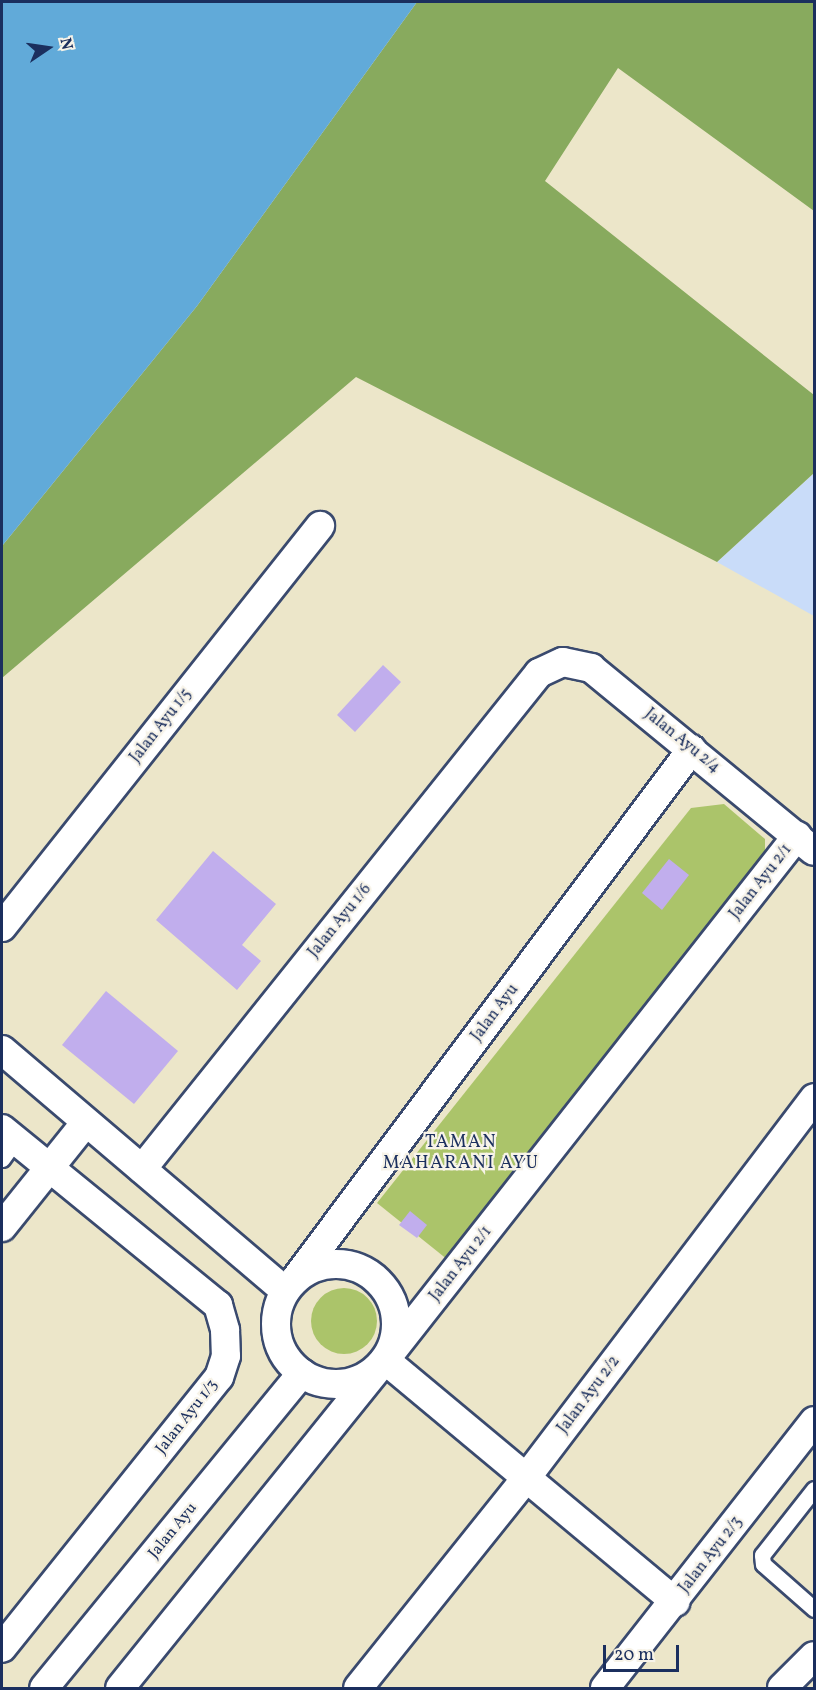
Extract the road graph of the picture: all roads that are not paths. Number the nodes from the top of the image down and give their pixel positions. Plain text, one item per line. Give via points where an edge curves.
1 (320, 526) dead end
2 (539, 673) joint
3 (692, 748) junction
4 (806, 844) edge
5 (2, 927) edge
6 (2, 1050) edge
7 (814, 1098) edge
8 (86, 1122) junction
9 (6, 1143) edge
10 (48, 1167) junction
11 (141, 1169) junction
12 (2, 1227) edge
13 (291, 1284) junction
14 (385, 1360) junction
15 (302, 1373) junction
16 (814, 1421) edge
17 (526, 1478) junction
18 (814, 1489) edge
19 (675, 1602) junction
20 (814, 1609) edge
21 (2, 1648) edge
22 (814, 1656) edge
23 (44, 1689) edge
24 (120, 1689) edge
25 (358, 1689) edge
26 (605, 1689) edge
27 (782, 1689) edge

1 - 5 street, Jalan Ayu 1/5
2 - 3 street, Jalan Ayu 2/4 via 563,662 591,668
2 - 11 street, Jalan Ayu 1/6
3 - 4 street, Jalan Ayu 2/4
3 - 13 street, Jalan Ayu
4 - 14 street, Jalan Ayu 2/1
6 - 8 street
7 - 17 street, Jalan Ayu 2/2
8 - 10 street
8 - 11 street
9 - 10 street, Jalan Ayu 1/3
10 - 12 street
10 - 21 street, Jalan Ayu 1/3 via 218,1305 225,1330 226,1356 219,1377
11 - 13 street
13 - 14 street via 314,1267 333,1263 353,1265 378,1280 394,1304 397,1323 394,1343
13 - 15 street via 278,1308 278,1335 288,1361
14 - 15 street via 372,1374 355,1382 318,1382
14 - 17 street
14 - 24 street, Jalan Ayu 2/1
15 - 23 street, Jalan Ayu
16 - 19 street, Jalan Ayu 2/3
17 - 19 street
17 - 25 street, Jalan Ayu 2/2
18 - 20 lane via 762,1555 763,1564
19 - 26 street, Jalan Ayu 2/3
22 - 27 street

